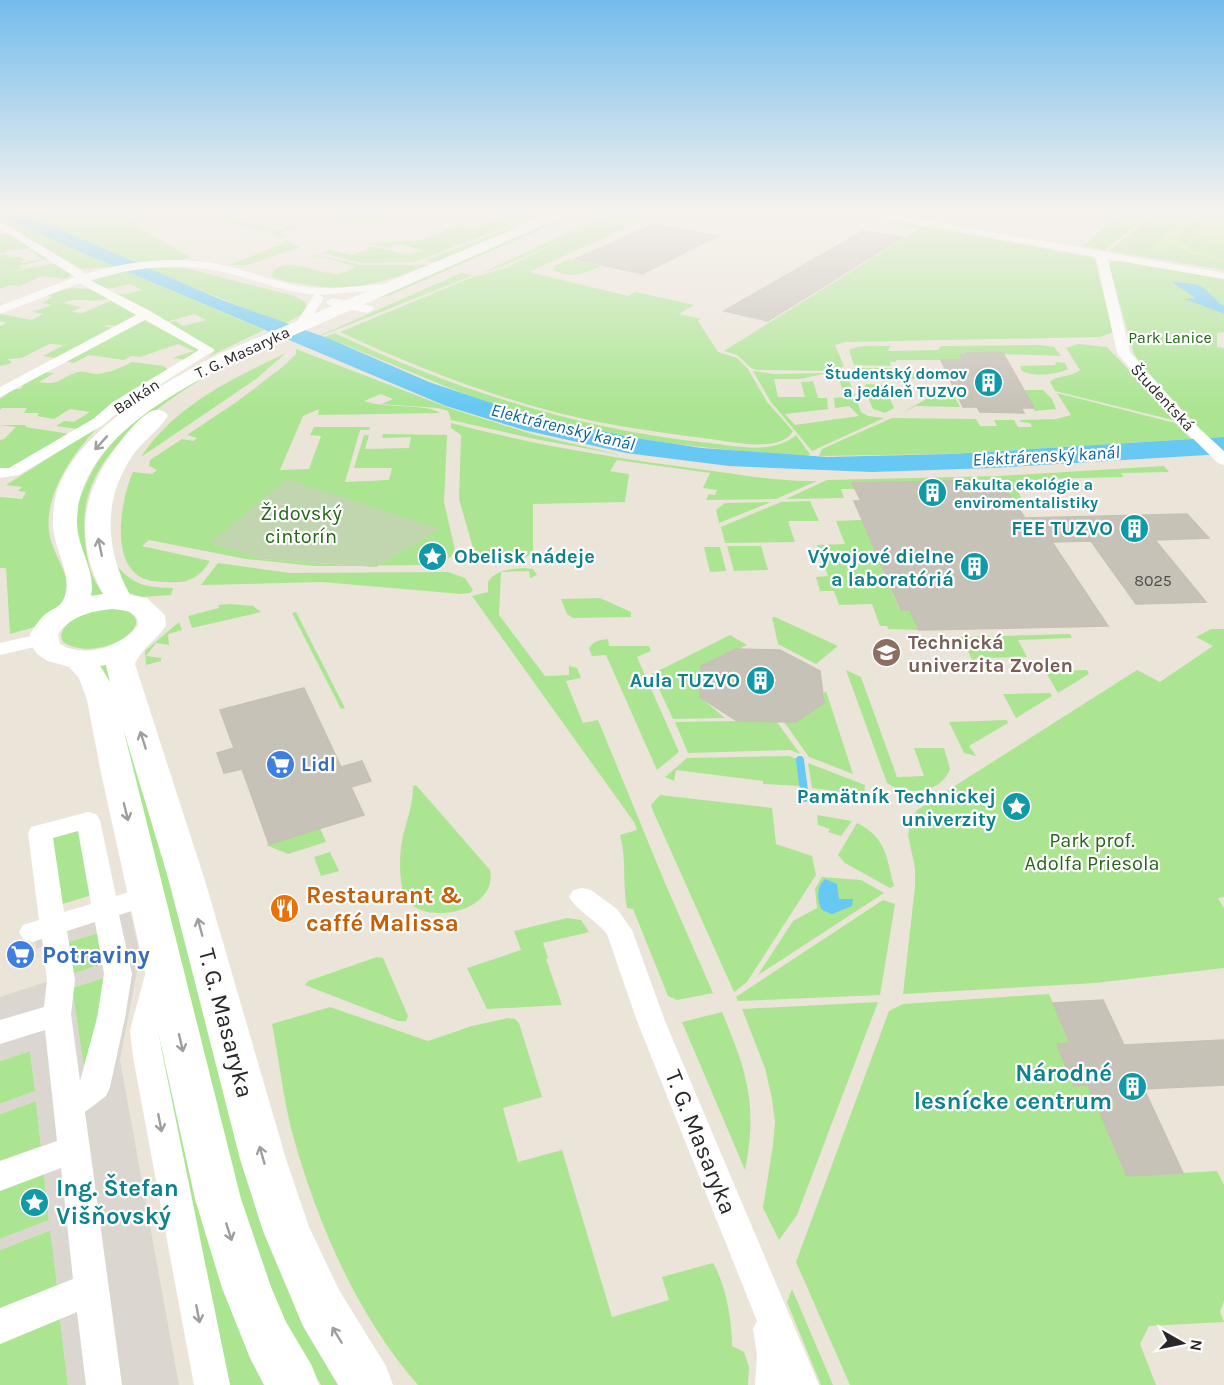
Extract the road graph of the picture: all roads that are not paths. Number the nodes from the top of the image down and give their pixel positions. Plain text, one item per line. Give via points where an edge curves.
1 (80, 278) joint
2 (255, 278) edge
3 (413, 278) edge
4 (417, 278) edge
5 (1106, 278) edge
6 (296, 288) junction
7 (318, 298) junction
8 (353, 302) junction
9 (0, 310) edge
10 (146, 314) junction
11 (296, 334) junction
12 (0, 393) edge
13 (1224, 460) edge
14 (0, 473) edge
15 (120, 601) junction
16 (72, 610) junction
17 (44, 639) junction
18 (127, 648) junction
19 (0, 649) edge
20 (78, 659) junction
21 (582, 897) dead end
22 (132, 901) dead end
23 (106, 909) junction
24 (43, 929) junction
25 (162, 963) junction
26 (57, 1014) junction
27 (0, 1032) edge
28 (68, 1107) junction
29 (74, 1149) junction
30 (0, 1176) edge
31 (92, 1289) junction
32 (767, 1299) junction
33 (0, 1326) edge
34 (104, 1385) edge
35 (212, 1385) edge
36 (293, 1385) edge
37 (367, 1385) edge
38 (773, 1385) edge
39 (801, 1385) edge

1 - 9 street
1 - 10 street, Balkán
2 - 6 street
3 - 8 street, T. G. Masaryka
4 - 8 street, T. G. Masaryka
5 - 13 street, Študentská via 1124,353
6 - 7 street
6 - 8 street
7 - 8 street
7 - 11 street
8 - 11 street, T. G. Masaryka
10 - 12 street
10 - 14 street, Balkán via 207,352 13,472
15 -> 11 street, T. G. Masaryka via 106,580 97,534 103,488 123,451 144,428 185,397
11 -> 16 street, T. G. Masaryka via 203,369 163,392 130,415 92,453 71,489 64,511 79,590
15 - 16 street
15 - 18 street via 142,606 153,618 147,634
16 - 17 street via 51,624
17 - 19 street
17 - 20 street via 47,648 56,654
18 - 20 street
37 -> 18 street, T. G. Masaryka via 321,1308 287,1231 266,1169 188,884 120,664
20 -> 25 street via 93,676 102,700
21 - 32 street, T. G. Masaryka via 608,916 619,930 651,1021
22 - 23 street
23 - 24 street
23 - 24 street via 88,820 40,833
23 - 28 street via 118,974 111,1018 95,1087
24 - 26 street via 62,980
25 -> 35 street via 144,1030
25 -> 36 street via 218,1200 268,1340
26 - 27 street
26 - 28 street
28 - 29 street
29 - 30 street
29 - 31 street
31 - 33 street
31 - 34 street
32 - 38 street, T. G. Masaryka via 775,1355
32 - 39 street, T. G. Masaryka

